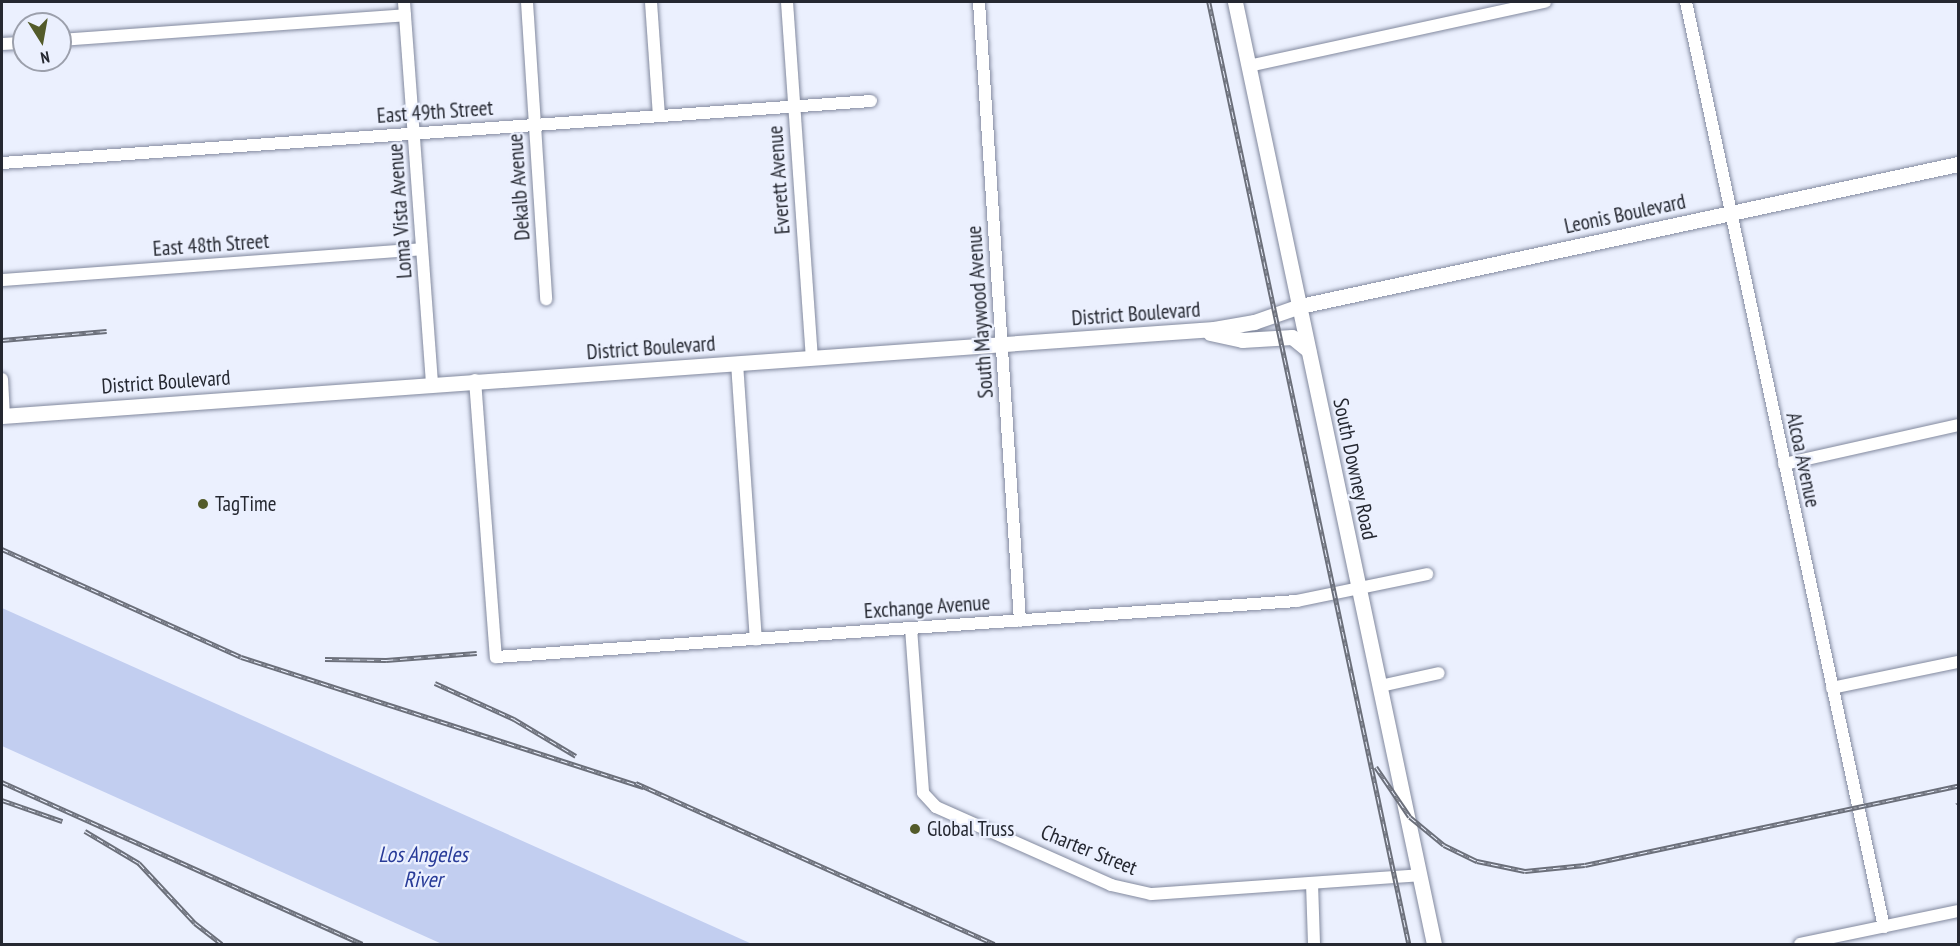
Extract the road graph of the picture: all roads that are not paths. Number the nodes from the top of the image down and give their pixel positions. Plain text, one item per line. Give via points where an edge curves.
1 (404, 2) edge
2 (527, 2) edge
3 (651, 2) edge
4 (788, 2) edge
5 (979, 2) edge
6 (1235, 2) edge
7 (1545, 2) edge
8 (1686, 2) edge
9 (405, 15) junction
10 (72, 39) edge
11 (1248, 66) junction
12 (872, 100) dead end
13 (794, 106) junction
14 (659, 116) junction
15 (535, 125) junction
16 (414, 133) junction
17 (2, 163) edge
18 (1959, 164) edge
19 (1730, 213) junction
20 (422, 249) junction
21 (2, 280) edge
22 (546, 299) dead end
23 (1300, 306) junction
24 (1202, 331) junction
25 (1002, 343) junction
26 (1308, 350) junction
27 (812, 356) junction
28 (737, 363) junction
29 (2, 379) edge
30 (475, 380) junction
31 (432, 382) junction
32 (3, 416) edge
33 (1959, 425) edge
34 (1784, 464) junction
35 (1427, 574) dead end
36 (1360, 588) junction
37 (1020, 621) junction
38 (911, 628) junction
39 (756, 639) junction
40 (1959, 662) edge
41 (1439, 673) dead end
42 (1380, 686) junction
43 (1832, 688) junction
44 (1420, 875) junction
45 (1312, 883) junction
46 (1959, 911) edge
47 (1884, 927) junction
48 (1314, 945) edge
49 (1434, 945) edge
50 (1800, 945) edge

1 - 9 street, Loma Vista Avenue
2 - 15 street, Dekalb Avenue
3 - 14 street
4 - 13 street, Everett Avenue
5 - 25 street, South Maywood Avenue
6 - 11 main road, South Downey Road
7 - 11 street
8 - 19 street, Alcoa Avenue
9 - 10 street
9 - 16 street, Loma Vista Avenue
11 - 23 main road, South Downey Road
12 - 13 street, East 49th Street
13 - 14 street, East 49th Street
13 - 27 street, Everett Avenue
14 - 15 street, East 49th Street
15 - 16 street, East 49th Street
15 - 22 street, Dekalb Avenue
16 - 17 street, East 49th Street
16 - 20 street, Loma Vista Avenue
18 - 19 main road, Leonis Boulevard
19 - 23 main road, Leonis Boulevard
19 - 34 street, Alcoa Avenue
20 - 21 street, East 48th Street
20 - 31 street, Loma Vista Avenue
23 - 24 main road, District Boulevard via 1237,326
23 - 26 main road, South Downey Road
24 - 25 main road, District Boulevard
24 - 26 main road via 1242,340 1292,337
25 - 27 main road, District Boulevard
25 - 37 street, South Maywood Avenue
26 - 36 main road, South Downey Road
27 - 28 main road, District Boulevard
28 - 30 main road, District Boulevard
28 - 39 street
29 - 32 street
30 - 31 main road, District Boulevard
30 - 39 street, Exchange Avenue via 496,657
31 - 32 main road, District Boulevard
33 - 34 street
34 - 43 street, Alcoa Avenue
35 - 36 street, Exchange Avenue
36 - 37 street, Exchange Avenue via 1297,601
36 - 42 main road, South Downey Road
37 - 38 street, Exchange Avenue
38 - 39 street, Exchange Avenue
38 - 45 street, Charter Street via 923,793 932,804 1111,885 1151,894
40 - 43 street
41 - 42 street
42 - 44 main road, South Downey Road
43 - 47 street, Alcoa Avenue
44 - 45 street, Charter Street
44 - 49 main road, South Downey Road
45 - 48 street
46 - 47 street
47 - 50 street

